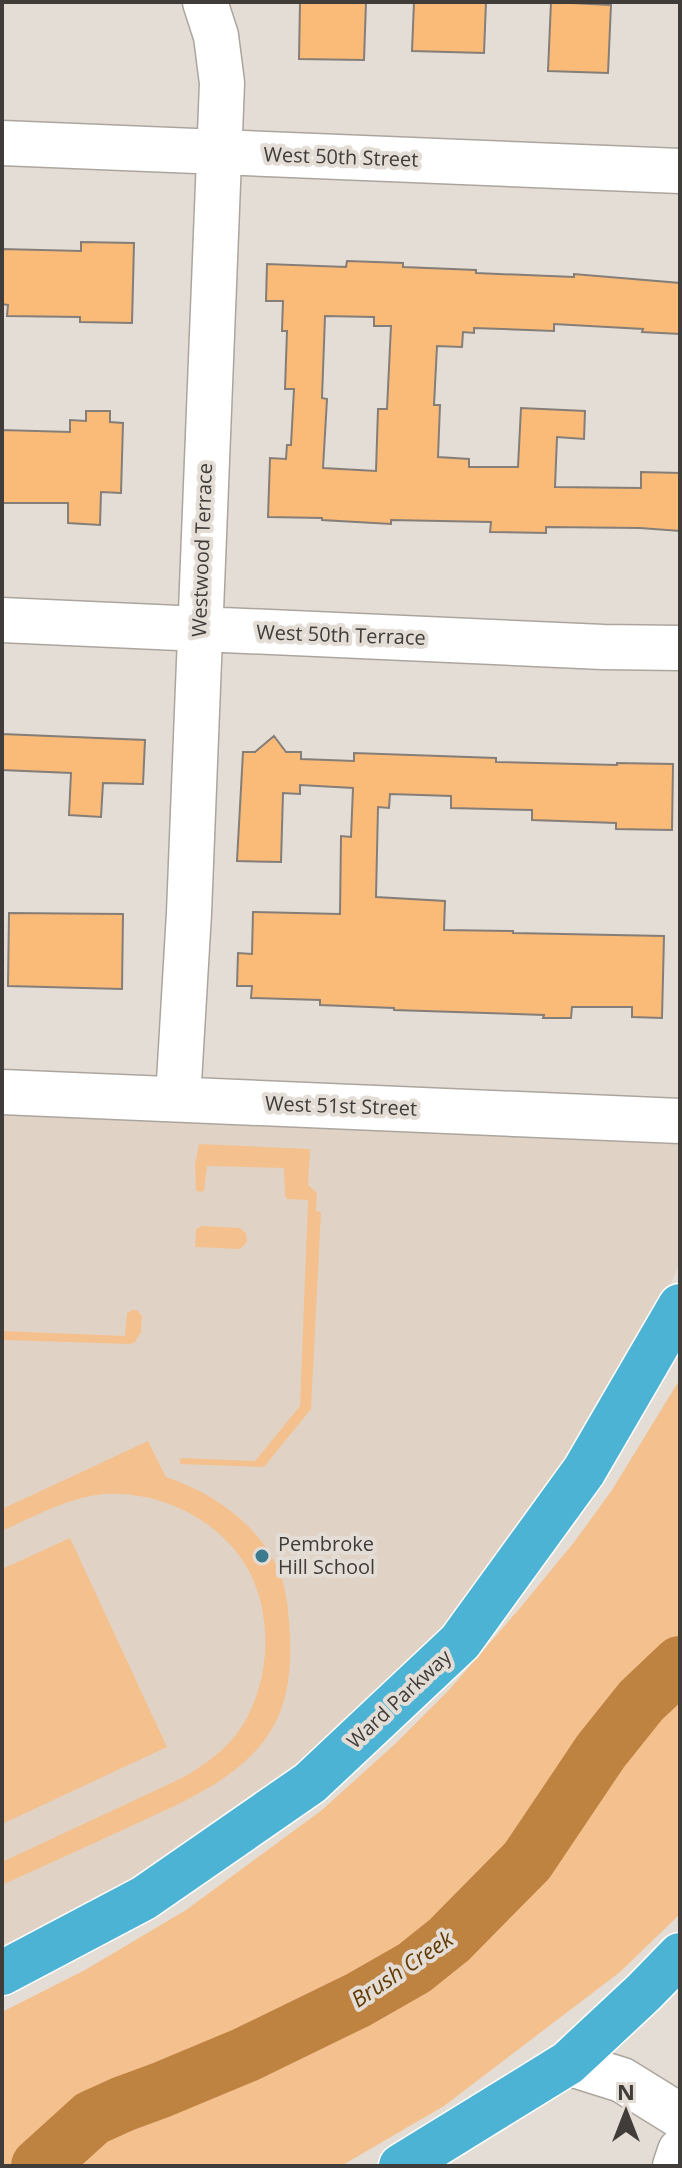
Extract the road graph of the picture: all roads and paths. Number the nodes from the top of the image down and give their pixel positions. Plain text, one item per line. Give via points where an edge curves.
1 (205, 2) edge
2 (2, 143) edge
3 (218, 152) junction
4 (680, 171) edge
5 (2, 620) edge
6 (199, 630) junction
7 (680, 648) edge
8 (2, 1092) edge
9 (178, 1099) junction
10 (680, 1121) edge
11 (680, 1306) edge
12 (680, 1955) edge
13 (2, 1973) edge
14 (568, 2063) junction
15 (680, 2116) edge
16 (680, 2151) edge
17 (401, 2166) edge
18 (675, 2166) edge

1 - 3 street, Westwood Terrace via 222,83
2 - 3 street, West 50th Street
3 - 4 street, West 50th Street
3 - 6 street, Westwood Terrace
5 - 6 street, West 50th Terrace
6 - 7 street, West 50th Terrace
6 - 9 street, Westwood Terrace
8 - 9 street, West 51st Street
9 - 10 street, West 51st Street
11 - 13 highway, Ward Parkway via 584,1471 460,1642 310,1783 144,1898
12 - 14 highway
14 - 15 street via 622,2080
14 - 17 highway
16 - 18 street

